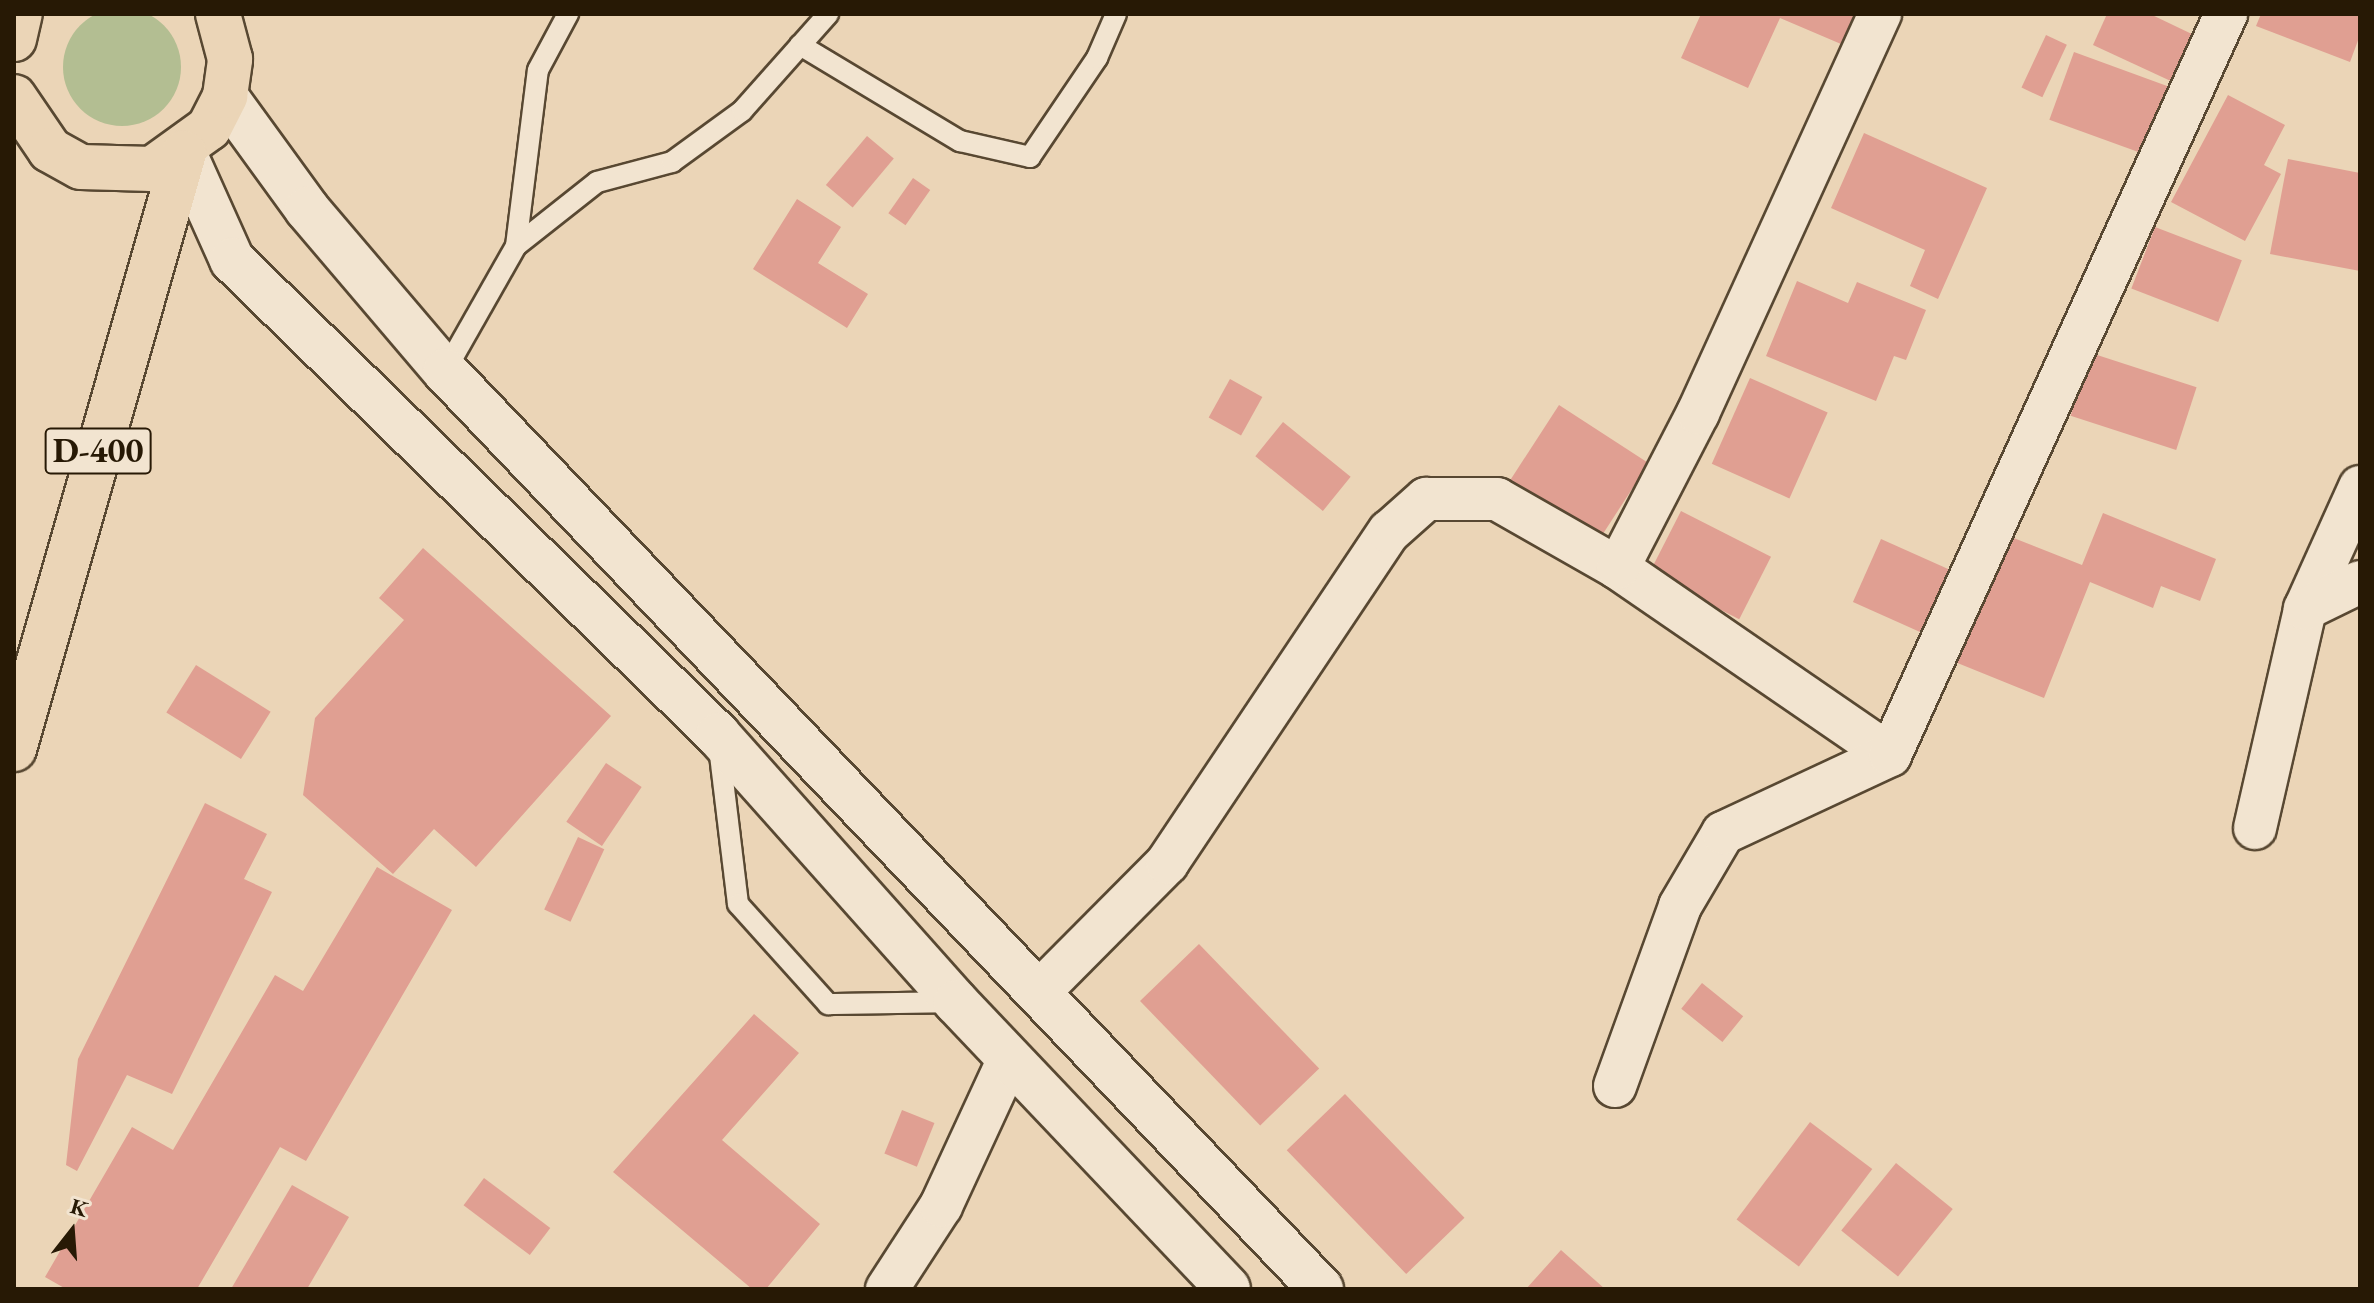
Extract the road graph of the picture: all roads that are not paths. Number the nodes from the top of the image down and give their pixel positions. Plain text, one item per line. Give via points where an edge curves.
1 (218, 14) edge
2 (248, 14) edge
3 (568, 14) edge
4 (828, 14) edge
5 (1116, 14) edge
6 (1880, 14) edge
7 (2226, 14) edge
8 (800, 45) junction
9 (225, 96) junction
10 (14, 97) edge
11 (184, 153) junction
12 (516, 246) junction
13 (445, 371) junction
14 (2360, 487) edge
15 (1618, 568) junction
16 (2360, 582) edge
17 (2305, 609) junction
18 (718, 735) junction
19 (14, 749) edge
20 (1890, 755) junction
21 (2255, 828) dead end
22 (1039, 992) junction
23 (956, 1002) junction
24 (1009, 1059) junction
25 (1615, 1086) dead end
26 (887, 1289) edge
27 (1228, 1289) edge
28 (1321, 1289) edge

1 - 9 highway via 230,59
2 - 9 highway
3 - 12 lane via 538,70
4 - 8 lane
5 - 8 lane via 1097,58 1030,157 960,141
6 - 15 street via 1698,413
7 - 20 street
8 - 12 lane via 742,111 672,162 597,182
9 - 11 highway via 209,128
9 - 13 street via 307,209
10 - 11 highway via 50,150 81,167 140,171
11 - 18 street via 232,260
11 - 19 highway, D-400
12 - 13 lane
13 - 22 street
14 - 17 street
15 - 20 street
15 - 22 street via 1497,499 1426,499 1389,532 1167,863
16 - 17 street
17 - 21 street
18 - 23 street
18 - 23 lane via 738,904 828,1004
20 - 25 street via 1723,833 1680,906
22 - 28 street
23 - 24 street
24 - 26 street via 941,1206
24 - 27 street

